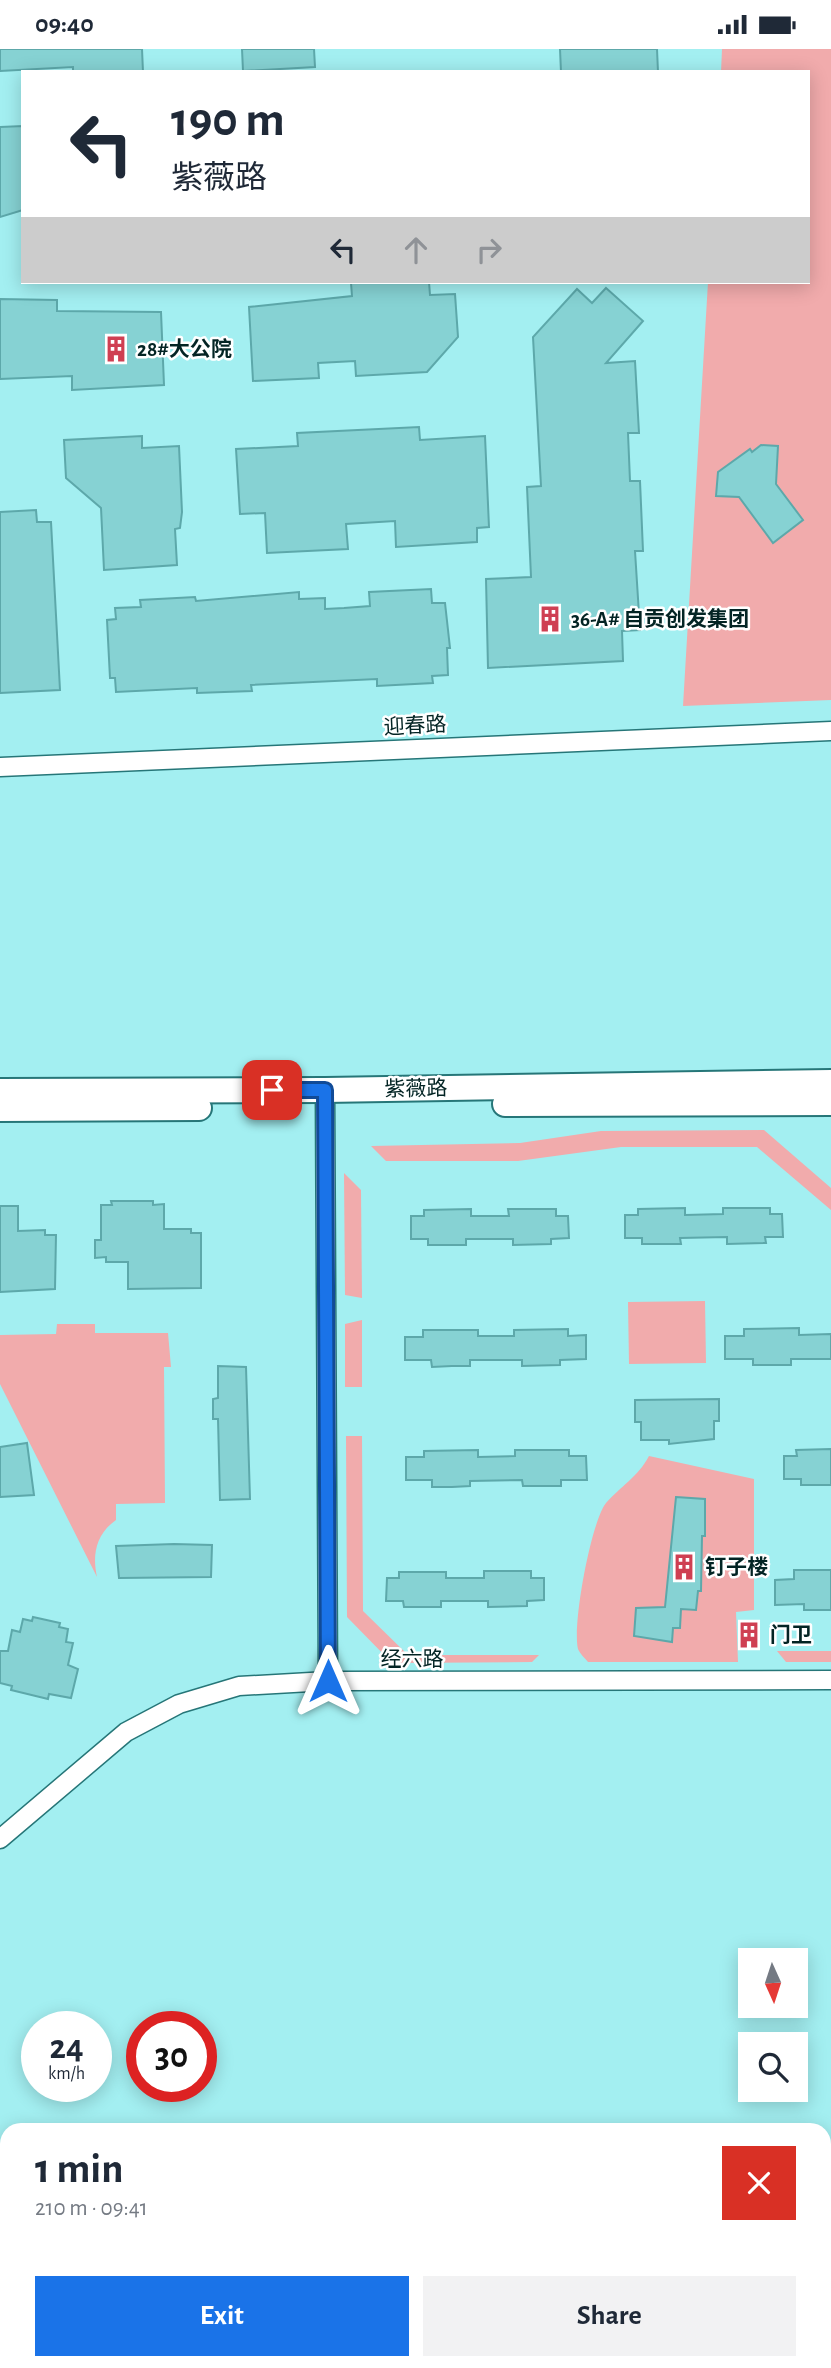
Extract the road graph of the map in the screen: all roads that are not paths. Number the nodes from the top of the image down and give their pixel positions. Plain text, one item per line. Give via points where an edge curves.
1 (831, 731) edge
2 (0, 767) edge
3 (831, 1082) edge
4 (0, 1091) edge
5 (325, 1099) junction
6 (831, 1103) edge
7 (0, 1109) edge
8 (328, 1681) junction
9 (831, 1681) edge
10 (0, 1839) edge

1 - 2 street, 迎春路
3 - 5 main road, 紫薇路
4 - 5 main road, 紫薇路
5 - 6 main road, 紫薇路
5 - 7 main road, 紫薇路
5 - 8 street
8 - 9 street, 经六路
8 - 10 street, 经六路 via 239,1686 153,1716 105,1747

